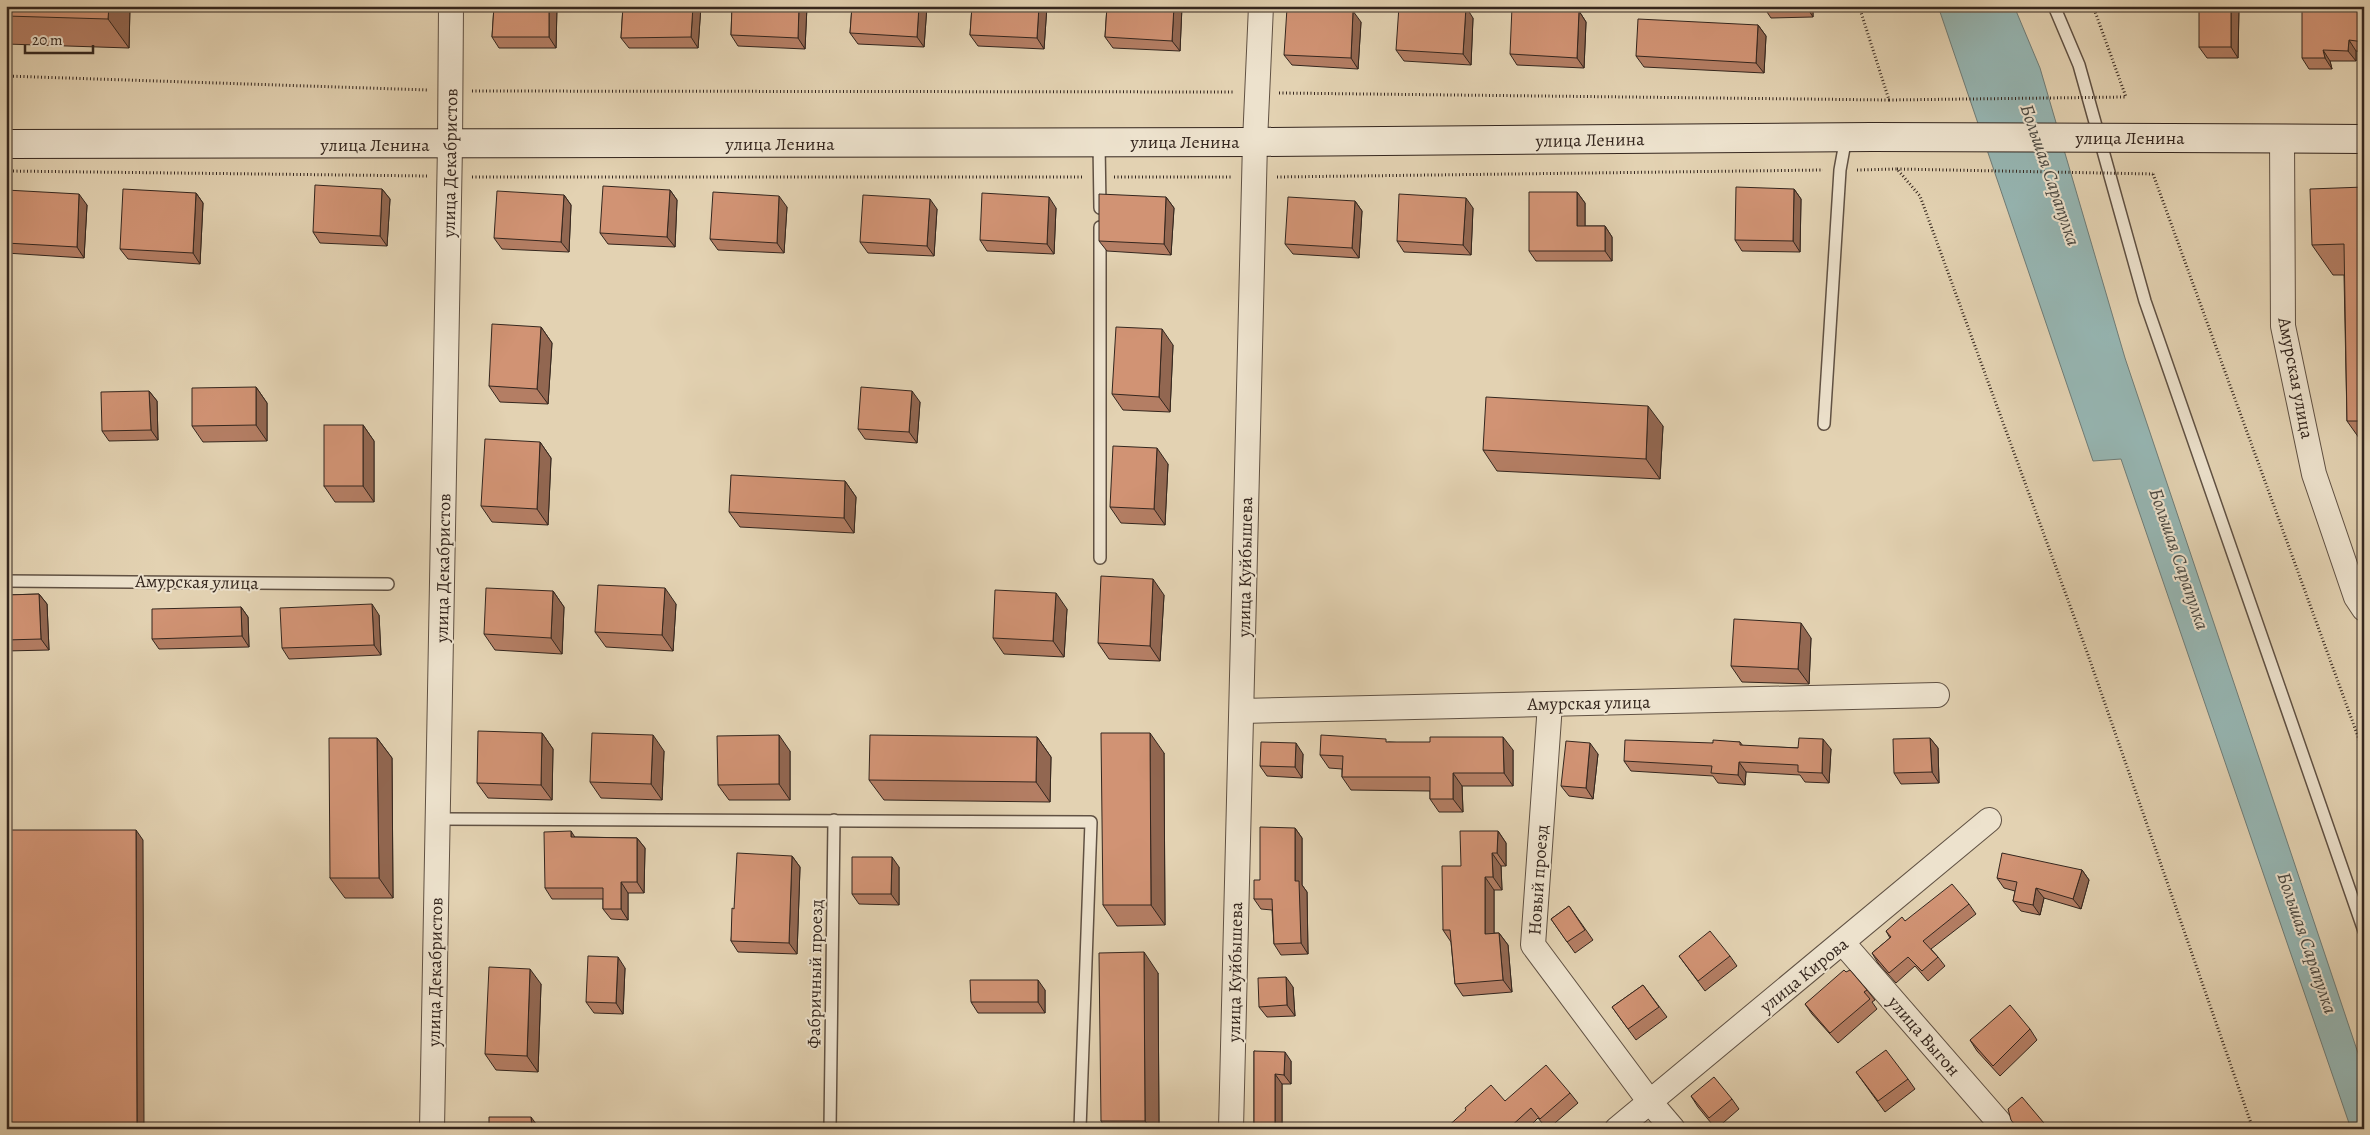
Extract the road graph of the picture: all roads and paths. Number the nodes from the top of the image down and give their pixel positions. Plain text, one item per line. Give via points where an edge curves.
1 (450, 6) edge
2 (1261, 6) edge
3 (1859, 6) edge
4 (2054, 6) edge
5 (2093, 6) edge
6 (6, 76) edge
7 (450, 90) junction
8 (1257, 92) junction
9 (1889, 100) junction
10 (1859, 137) junction
11 (2282, 138) junction
12 (2364, 139) edge
13 (1255, 142) junction
14 (1099, 143) junction
15 (6, 144) edge
16 (450, 145) junction
17 (1897, 169) junction
18 (1840, 170) junction
19 (6, 171) edge
20 (450, 177) junction
21 (1100, 177) junction
22 (1255, 177) junction
23 (1824, 424) dead end
24 (1100, 558) dead end
25 (6, 581) edge
26 (388, 584) dead end
27 (2364, 609) edge
28 (1937, 695) dead end
29 (1550, 704) junction
30 (1242, 711) junction
31 (2364, 753) edge
32 (438, 819) junction
33 (834, 820) junction
34 (1989, 820) dead end
35 (2364, 931) edge
36 (1843, 943) junction
37 (1650, 1102) junction
38 (432, 1129) edge
39 (830, 1129) edge
40 (1080, 1129) edge
41 (1232, 1129) edge
42 (1617, 1129) edge
43 (1673, 1129) edge
44 (2006, 1129) edge
45 (2253, 1129) edge

1 - 7 street, улица Декабристов
2 - 8 street, улица Куйбышева
3 - 9 path
4 - 35 lane via 2079,65 2145,302
5 - 9 path, bridge via 2126,97
6 - 7 path
7 - 8 path
7 - 16 street, улица Декабристов
8 - 9 path
8 - 13 street, улица Куйбышева
10 - 11 main road, улица Ленина, bridge
10 - 13 main road, улица Ленина
10 - 18 lane
11 - 12 main road, улица Ленина
11 - 27 street, Амурская улица via 2283,326 2314,474 2356,597
13 - 14 main road, улица Ленина
13 - 22 street, улица Куйбышева
14 - 16 main road, улица Ленина
14 - 21 lane
15 - 16 main road, улица Ленина
16 - 20 street, улица Декабристов
17 - 18 path
17 - 31 path, bridge via 2153,174
17 - 45 path via 1920,196 1924,206 2087,652
18 - 22 path
18 - 23 lane
19 - 20 path
20 - 21 path
20 - 32 street, улица Декабристов
21 - 22 path
21 - 24 lane
22 - 30 street, улица Куйбышева
25 - 26 lane, Амурская улица
28 - 29 street, Амурская улица
29 - 30 street, Амурская улица
29 - 37 street, Новый проезд via 1533,945
30 - 41 street, улица Куйбышева
32 - 33 lane
32 - 38 street, улица Декабристов
33 - 39 lane, Фабричный проезд
33 - 40 lane via 1091,822
34 - 36 street, улица Кирова
36 - 37 street, улица Кирова
36 - 44 street, улица Выгон
37 - 42 street, улица Кирова
37 - 43 street, Новый проезд

